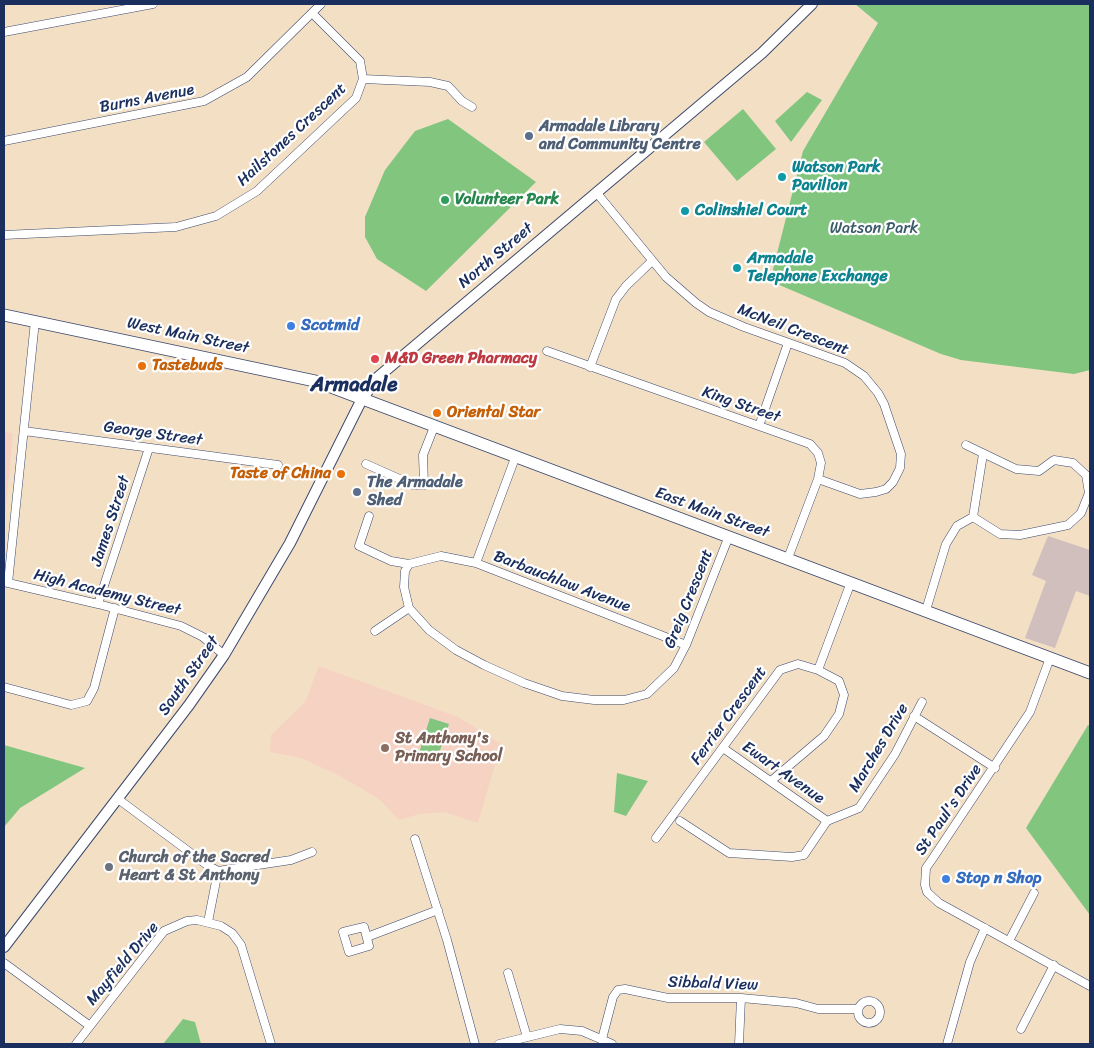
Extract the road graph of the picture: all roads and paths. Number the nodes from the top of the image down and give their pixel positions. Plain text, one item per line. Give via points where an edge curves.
1 (153, 4) edge
2 (321, 4) edge
3 (812, 4) edge
4 (313, 14) junction
5 (4, 32) edge
6 (363, 80) junction
7 (472, 107) dead end
8 (4, 141) edge
9 (596, 192) junction
10 (4, 235) edge
11 (652, 260) junction
12 (4, 316) edge
13 (36, 321) junction
14 (788, 343) junction
15 (547, 351) dead end
16 (590, 367) junction
17 (362, 399) junction
18 (759, 426) junction
19 (434, 427) junction
20 (24, 431) junction
21 (966, 445) dead end
22 (149, 448) junction
23 (983, 454) junction
24 (515, 458) junction
25 (366, 464) dead end
26 (278, 465) dead end
27 (818, 479) junction
28 (369, 516) dead end
29 (973, 517) junction
30 (729, 536) junction
31 (788, 558) junction
32 (476, 563) junction
33 (409, 564) junction
34 (6, 582) edge
35 (851, 582) junction
36 (98, 604) junction
37 (115, 608) junction
38 (409, 608) junction
39 (926, 610) junction
40 (375, 631) dead end
41 (686, 645) junction
42 (224, 655) junction
43 (1050, 658) junction
44 (818, 670) junction
45 (1090, 673) edge
46 (4, 687) edge
47 (922, 702) dead end
48 (914, 716) junction
49 (723, 748) junction
50 (994, 768) junction
51 (771, 782) junction
52 (118, 799) junction
53 (680, 821) dead end
54 (827, 821) junction
55 (656, 838) dead end
56 (415, 839) dead end
57 (312, 852) dead end
58 (218, 871) junction
59 (1034, 892) dead end
60 (438, 910) junction
61 (208, 922) junction
62 (985, 928) junction
63 (367, 937) dead end
64 (1009, 941) junction
65 (4, 947) edge
66 (4, 963) edge
67 (1054, 965) junction
68 (508, 973) dead end
69 (1090, 986) edge
70 (741, 998) junction
71 (858, 1010) dead end
72 (90, 1026) junction
73 (1022, 1030) dead end
74 (527, 1037) junction
75 (602, 1039) junction
76 (76, 1044) edge
77 (271, 1044) edge
78 (475, 1044) edge
79 (500, 1044) edge
80 (612, 1044) edge
81 (739, 1044) edge
82 (947, 1044) edge

1 - 5 street
2 - 4 street, Burns Avenue
3 - 9 main road, North Street via 762,53
4 - 6 street, Hailstones Crescent via 360,62
4 - 8 street, Burns Avenue via 247,77 204,101
6 - 7 street via 448,86
6 - 10 street, Hailstones Crescent via 356,98 261,187 216,216 176,227
9 - 11 street, McNeil Crescent
9 - 17 main road, North Street via 378,377
11 - 14 street, McNeil Crescent via 679,291 709,312
11 - 16 street via 616,299
12 - 13 main road, West Main Street
13 - 17 main road, West Main Street via 315,381
13 - 20 street
14 - 18 street
14 - 27 street, McNeil Crescent via 845,363 864,376 884,404 901,454 900,468 893,482 876,492 860,494
15 - 16 street, King Street
16 - 18 street, King Street
17 - 19 main road, East Main Street
17 - 42 main road, South Street via 300,525
18 - 27 street, King Street via 810,444 821,463
19 - 24 main road, East Main Street
19 - 25 street via 423,455 424,485 413,485
20 - 22 street, George Street
20 - 34 street
21 - 23 street
22 - 26 street, George Street
22 - 36 street, James Street
23 - 29 street
23 - 29 street via 1016,469 1039,471 1054,460 1073,463 1086,474 1089,494 1081,513 1068,525 1020,535 1000,534
24 - 30 main road, East Main Street
24 - 32 street, Barbauchlaw Avenue
27 - 31 street, King Street
28 - 33 street via 359,546 391,561
29 - 39 street via 957,526 946,544
30 - 31 main road, East Main Street
30 - 41 street, Greig Crescent
31 - 35 main road, East Main Street
32 - 33 street via 441,556
32 - 41 street, Barbauchlaw Avenue
33 - 38 street via 404,587
34 - 36 street, High Academy Street
35 - 39 main road, East Main Street
35 - 44 street
36 - 37 street, High Academy Street
37 - 42 street, High Academy Street via 184,627 203,637
37 - 46 street via 94,688 87,701 71,705
38 - 40 street
38 - 41 street, Greig Crescent via 429,630 456,650 524,683 562,696 624,700 647,694 674,668
39 - 43 main road, East Main Street
42 - 52 main road, South Street
43 - 45 main road, East Main Street
43 - 50 street, St Paul's Drive via 1030,712
44 - 49 street, Ferrier Crescent via 798,664 780,670
44 - 51 street, Ferrier Crescent via 839,680 844,695 839,714 824,736
47 - 48 street, Marches Drive
48 - 50 street
48 - 54 street, Marches Drive via 895,754 859,808
49 - 51 street, Ewart Avenue
49 - 55 street, Ferrier Crescent
50 - 62 street, St Paul's Drive via 932,858 924,878 927,892 939,903
51 - 54 street, Ewart Avenue
52 - 58 street
52 - 65 main road, South Street
53 - 54 street via 729,853 792,857 804,855
56 - 60 street
57 - 58 street via 291,860
58 - 61 street
59 - 64 street
60 - 63 street
60 - 78 street
61 - 72 street, Mayfield Drive via 187,921 164,931
61 - 77 street, Mayfield Drive via 232,933 241,945
62 - 64 street, St Paul's Drive
62 - 82 street via 970,962
64 - 67 street, St Paul's Drive
66 - 72 street
67 - 69 street, St Paul's Drive
67 - 73 street
68 - 74 street
70 - 71 street, Sibbald View via 796,1003 818,1009
70 - 75 street, Sibbald View via 668,998 618,990 613,997
70 - 81 street
72 - 76 street, Mayfield Drive
74 - 75 street via 560,1029 582,1031
74 - 79 street
75 - 80 street

